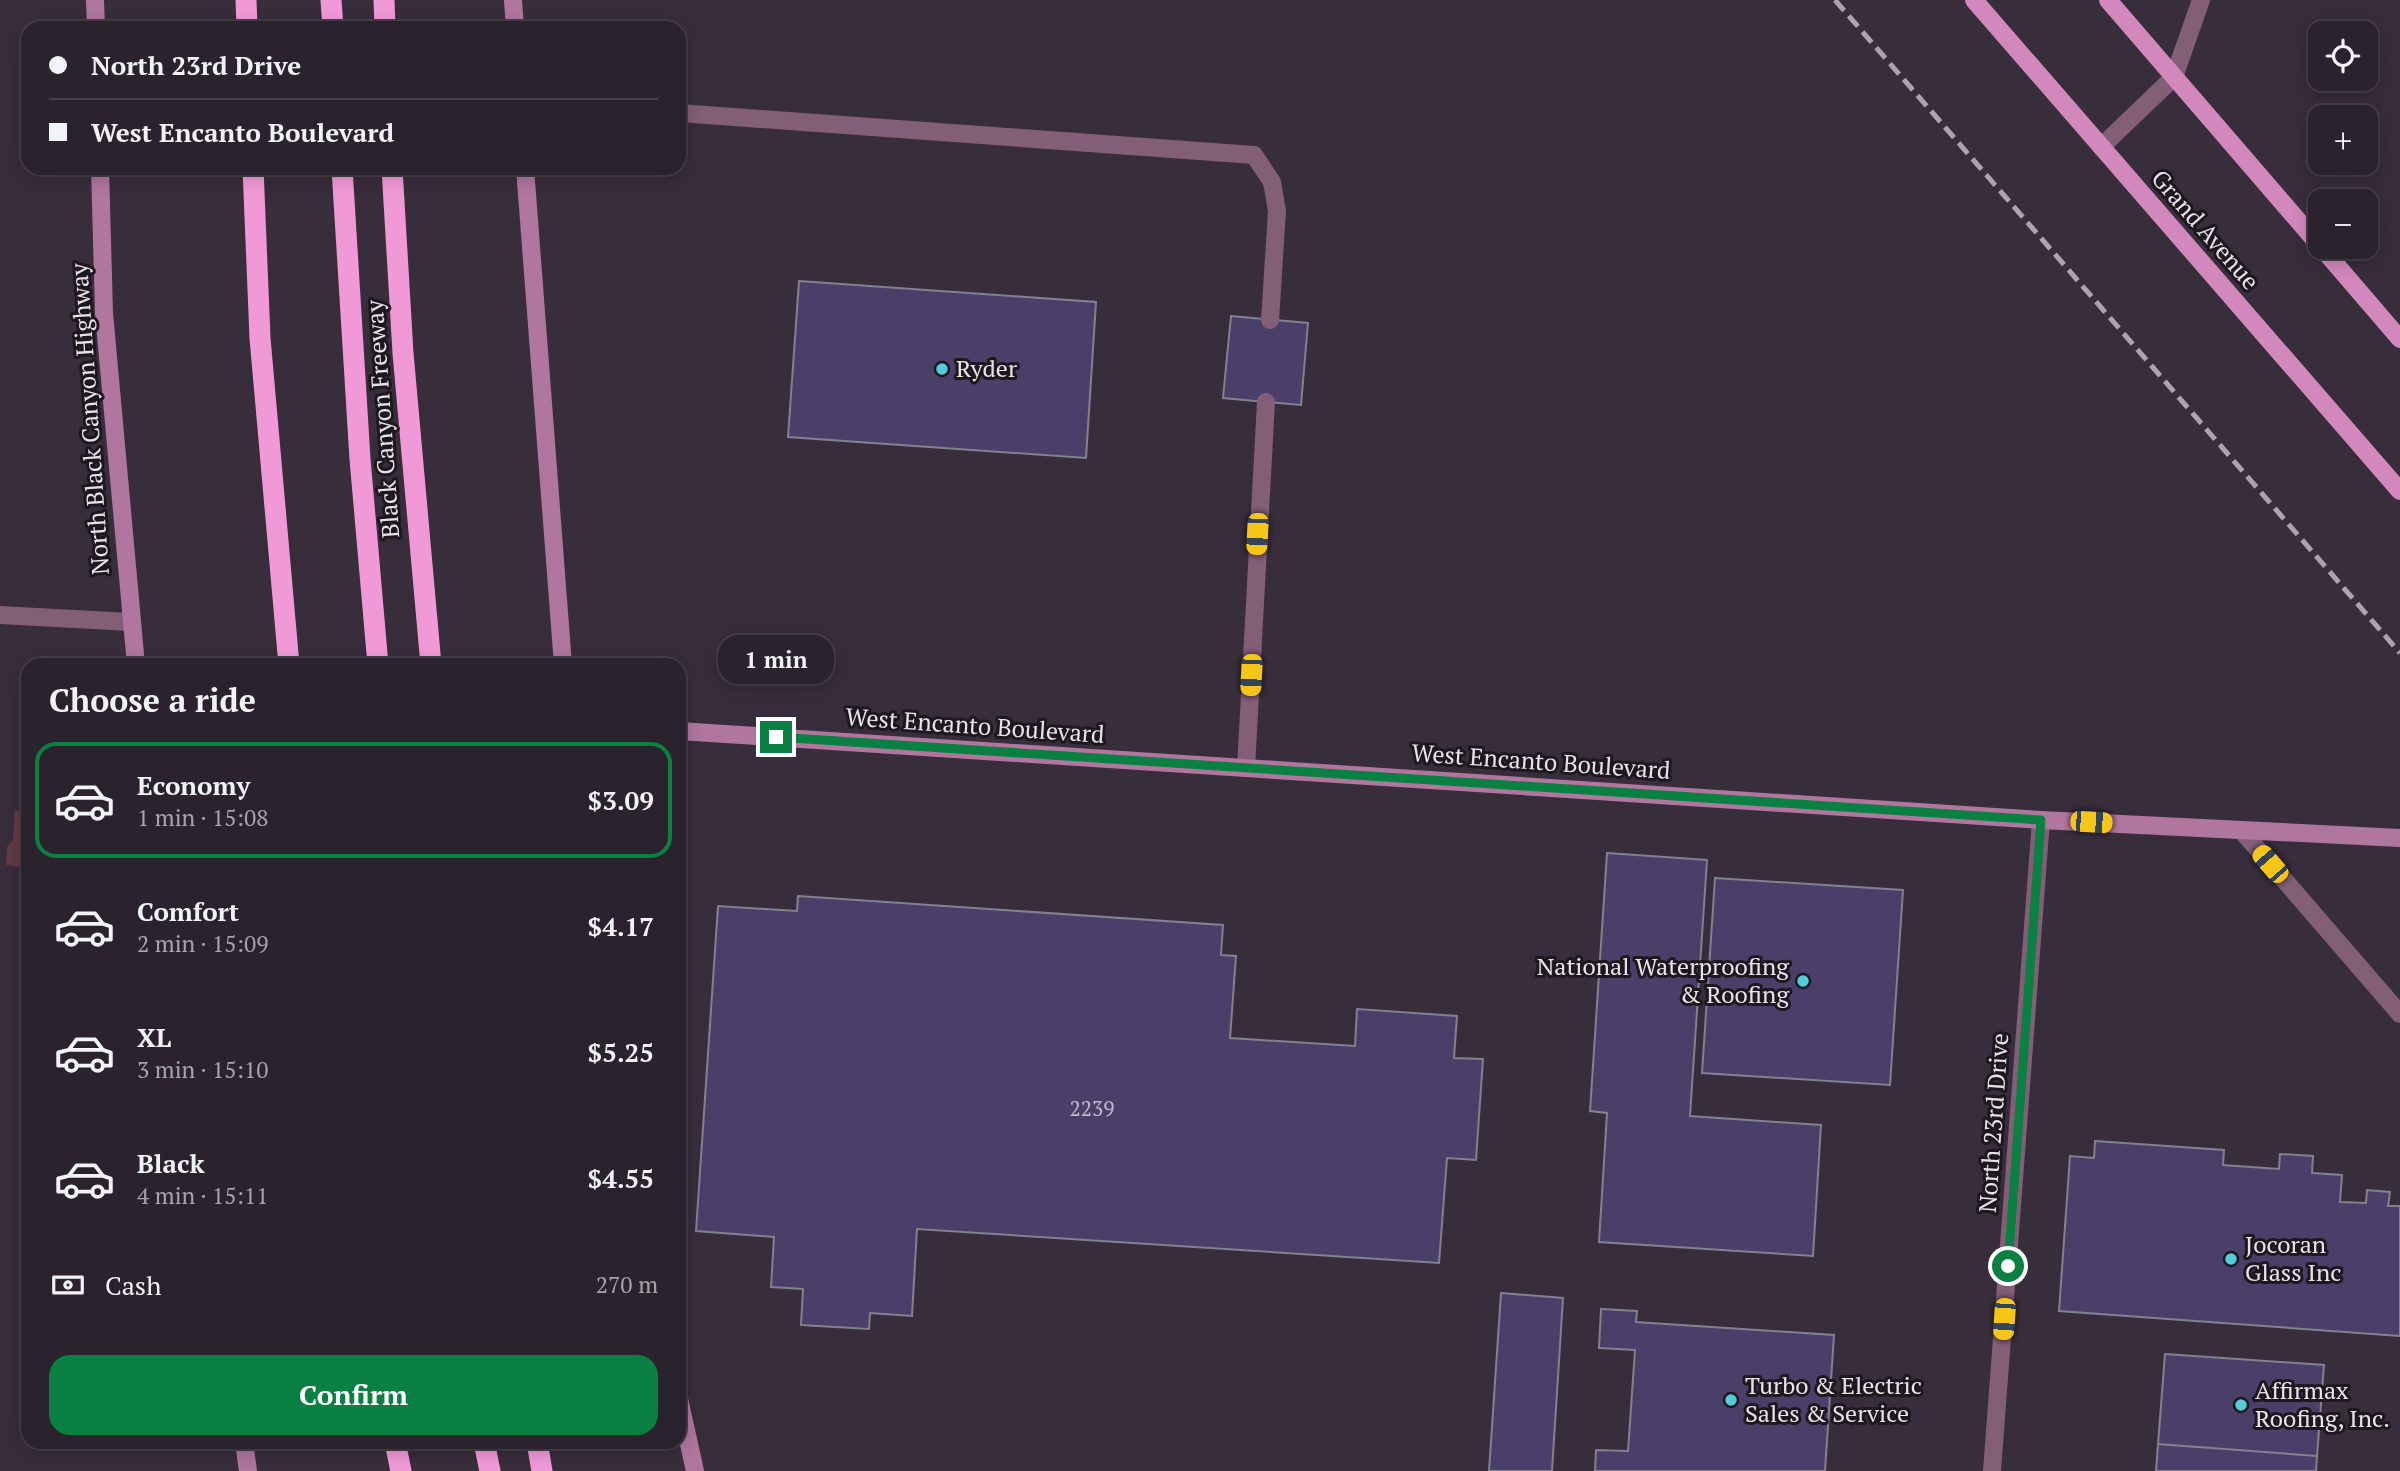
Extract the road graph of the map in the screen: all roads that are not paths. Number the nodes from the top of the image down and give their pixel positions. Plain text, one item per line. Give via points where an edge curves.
1 (95, 0) edge
2 (246, 0) edge
3 (331, 0) edge
4 (384, 0) edge
5 (513, 0) edge
6 (1974, 0) edge
7 (2108, 0) edge
8 (2201, 0) edge
9 (96, 21) edge
10 (247, 21) edge
11 (332, 21) edge
12 (385, 21) edge
13 (514, 21) edge
14 (2174, 76) junction
15 (686, 114) edge
16 (2101, 147) junction
17 (100, 175) edge
18 (253, 175) edge
19 (342, 175) edge
20 (392, 175) edge
21 (526, 175) edge
22 (2308, 232) edge
23 (2331, 259) edge
24 (1270, 320) dead end
25 (2400, 339) edge
26 (1266, 402) dead end
27 (2400, 491) edge
28 (0, 615) edge
29 (130, 622) junction
30 (135, 658) edge
31 (288, 658) edge
32 (377, 658) edge
33 (430, 658) edge
34 (562, 658) edge
35 (686, 731) edge
36 (1246, 768) junction
37 (2041, 820) junction
38 (2242, 831) junction
39 (2400, 838) edge
40 (2400, 1014) edge
41 (686, 1430) edge
42 (245, 1449) edge
43 (397, 1449) edge
44 (486, 1449) edge
45 (538, 1449) edge
46 (248, 1471) edge
47 (401, 1471) edge
48 (490, 1471) edge
49 (542, 1471) edge
50 (695, 1471) edge
51 (1992, 1471) edge

1 - 9 street
2 - 10 highway
3 - 11 highway
4 - 12 highway
5 - 13 street
6 - 16 main road, Grand Avenue
7 - 14 main road
8 - 14 street
14 - 16 street
14 - 22 main road
15 - 24 street via 1254,155 1272,182 1277,211
16 - 27 main road, Grand Avenue
17 - 29 street, North Black Canyon Highway via 104,313
18 - 31 highway via 260,338
19 - 32 highway
20 - 33 highway, Black Canyon Freeway
21 - 34 street
23 - 25 main road
26 - 36 street
28 - 29 street
29 - 30 street, North Black Canyon Highway
35 - 36 street, West Encanto Boulevard
36 - 37 street, West Encanto Boulevard
37 - 38 street, West Encanto Boulevard
37 - 51 street, North 23rd Drive
38 - 39 street, West Encanto Boulevard
38 - 40 street
41 - 50 street
42 - 46 street
43 - 47 highway
44 - 48 highway
45 - 49 highway

